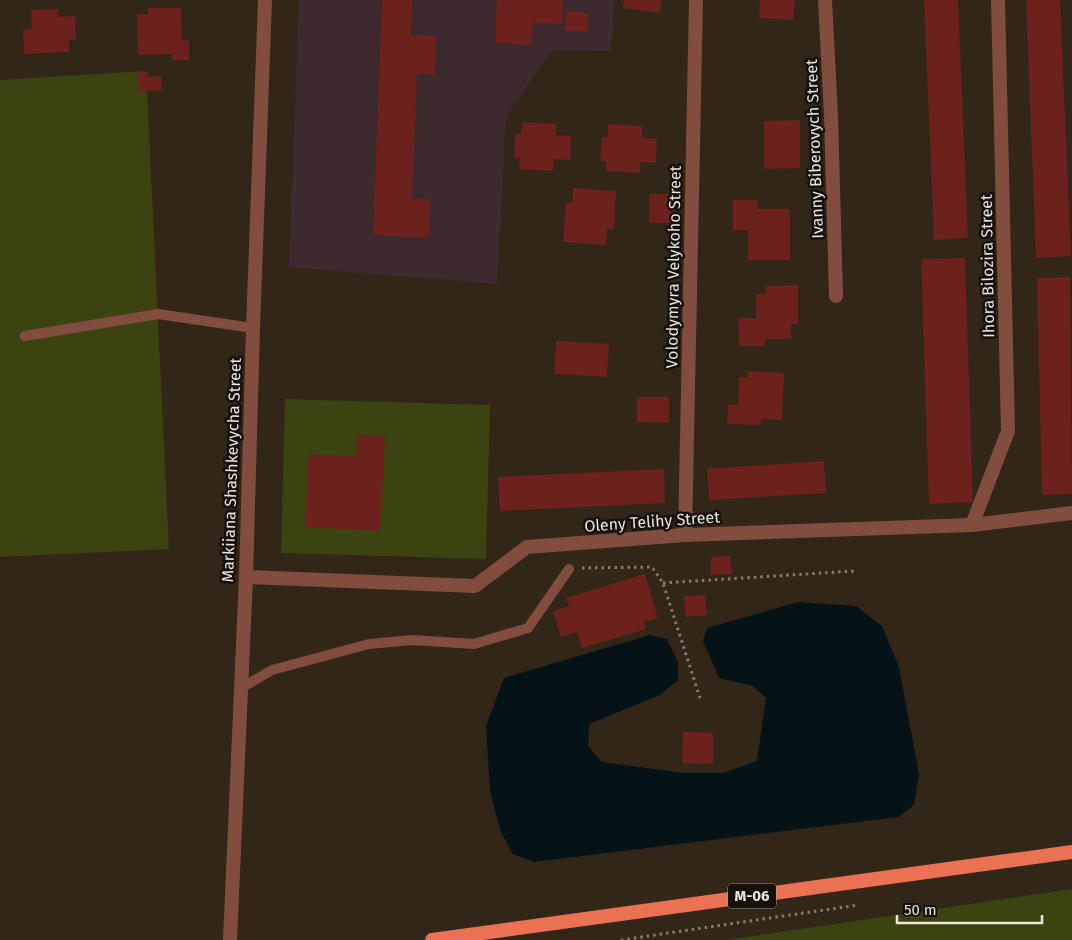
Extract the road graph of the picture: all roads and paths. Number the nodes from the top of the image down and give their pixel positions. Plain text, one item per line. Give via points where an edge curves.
1 (265, 0) edge
2 (696, 0) edge
3 (825, 0) edge
4 (998, 0) edge
5 (836, 296) dead end
6 (253, 328) junction
7 (25, 336) dead end
8 (1072, 513) edge
9 (972, 525) junction
10 (685, 535) junction
11 (569, 569) joint
12 (854, 571) dead end
13 (246, 577) junction
14 (663, 583) junction
15 (241, 688) junction
16 (701, 701) dead end
17 (1072, 852) edge
18 (858, 905) dead end
19 (230, 940) edge
20 (432, 940) edge
21 (621, 940) edge

1 - 6 street, Markiiana Shashkevycha Street
2 - 10 street, Volodymyra Velykoho Street
3 - 5 street, Ivanny Biberovych Street
4 - 9 street, Ihora Bilozira Street via 1008,431
6 - 7 lane via 158,314
6 - 13 street, Markiiana Shashkevycha Street
8 - 9 street, Oleny Telihy Street
9 - 10 street, Oleny Telihy Street
10 - 13 street, Oleny Telihy Street via 527,547 475,586
11 - 14 path via 652,567
11 - 15 lane via 528,628 474,644 412,640 369,644 272,670
12 - 14 path
13 - 15 street, Markiiana Shashkevycha Street
14 - 16 path
15 - 19 street, Markiiana Shashkevycha Street
17 - 20 highway, М-06
18 - 21 path

